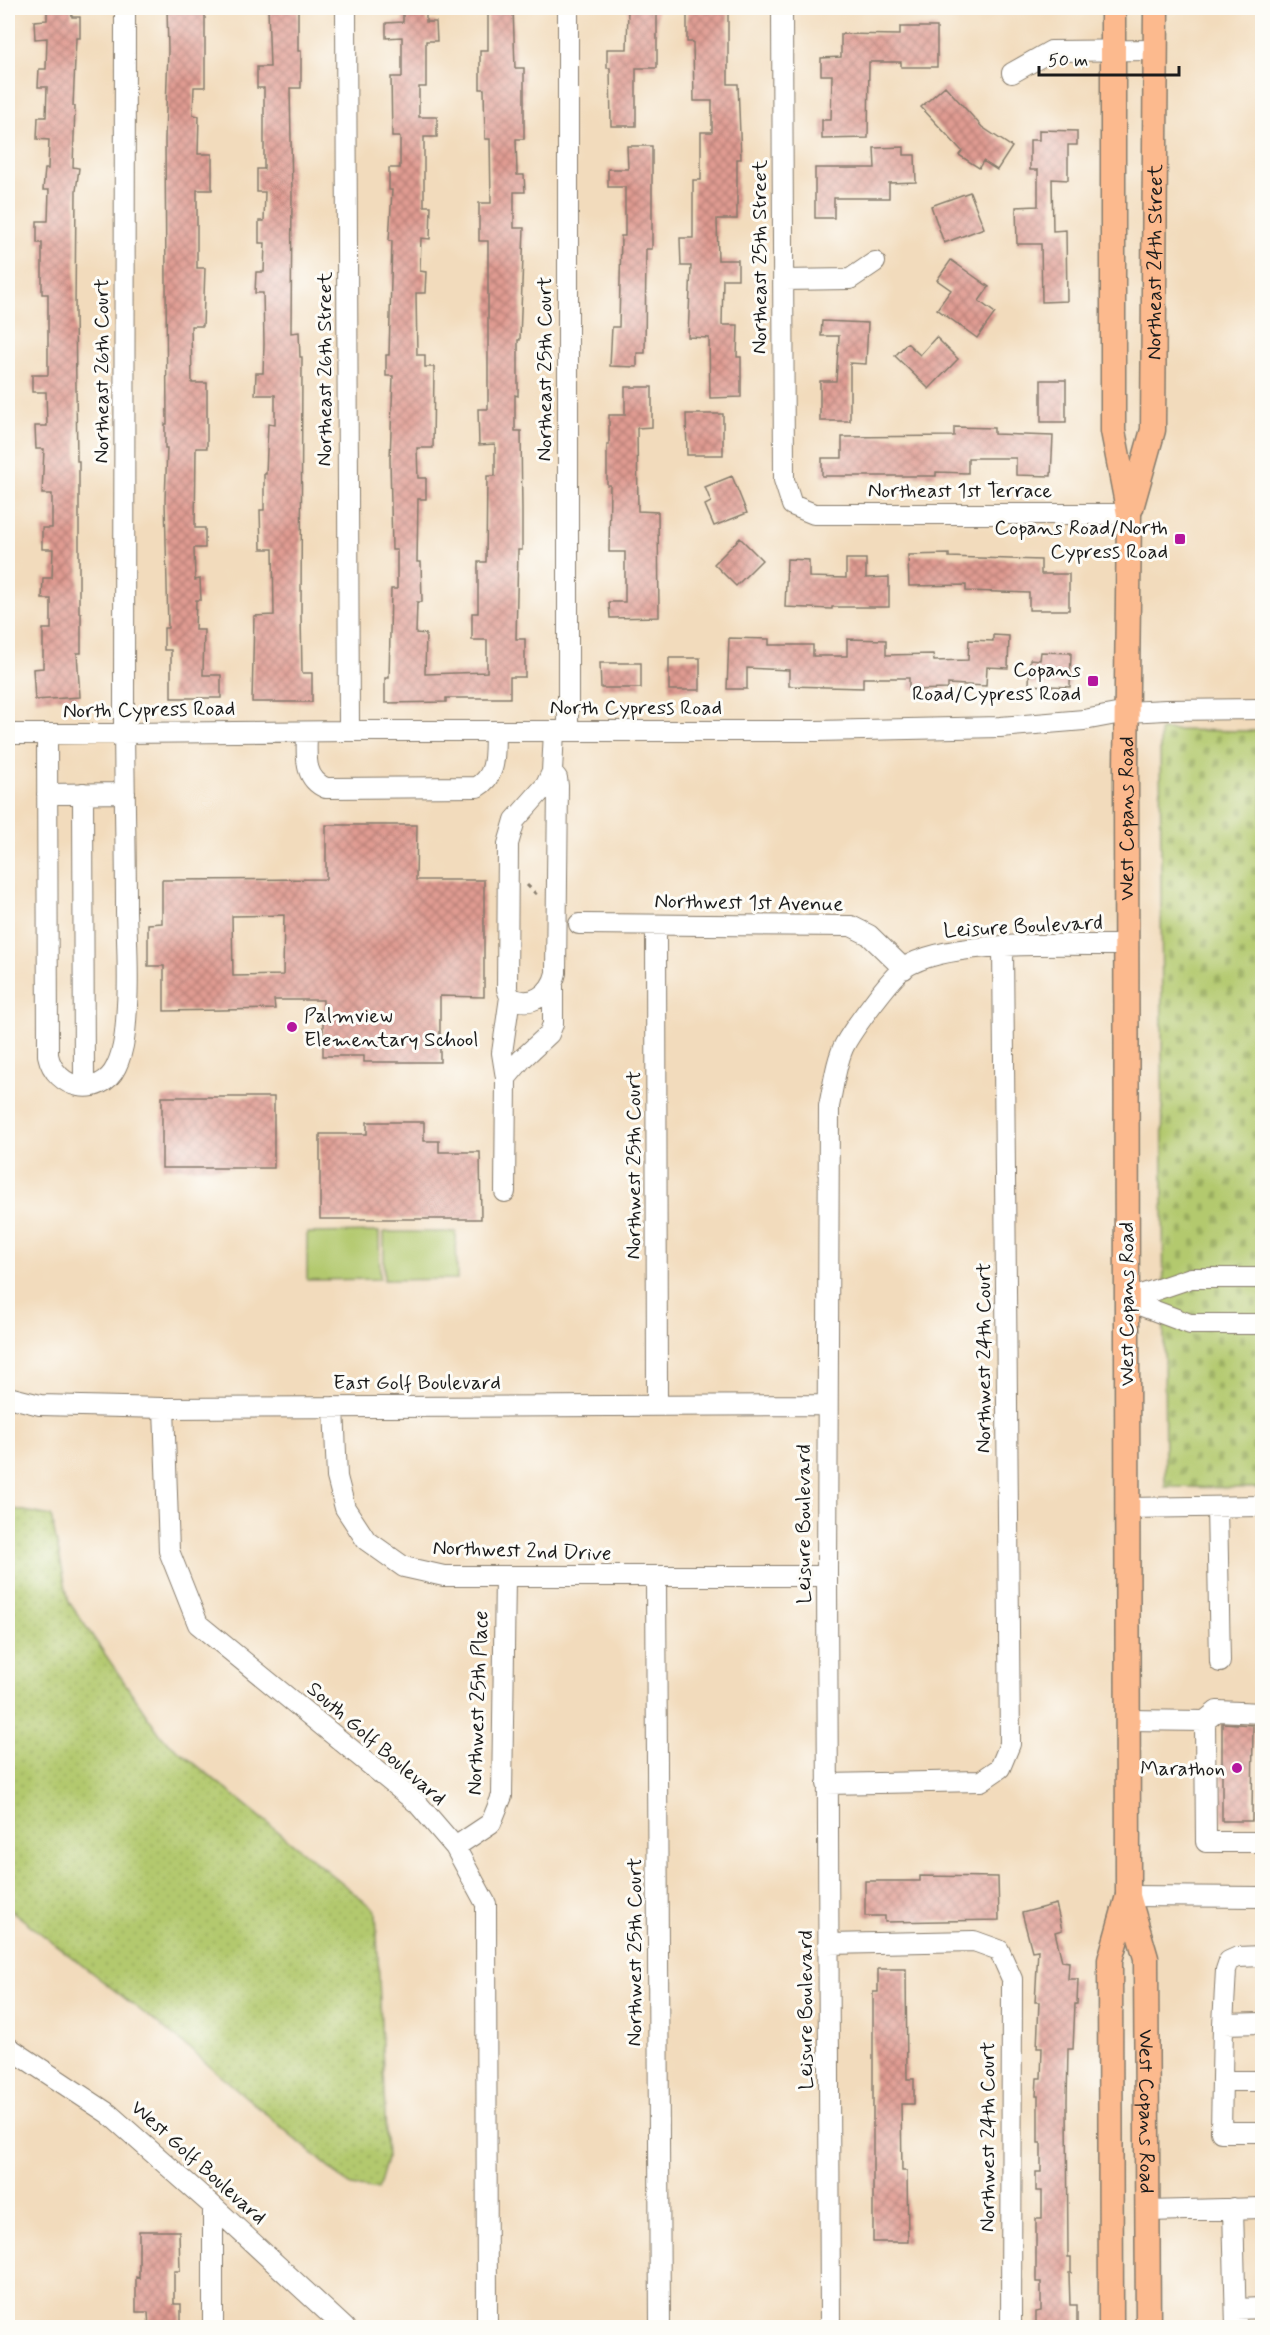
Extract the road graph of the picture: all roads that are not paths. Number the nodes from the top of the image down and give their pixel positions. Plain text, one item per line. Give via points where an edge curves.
1 (124, 8) edge
2 (346, 8) edge
3 (568, 8) edge
4 (782, 8) edge
5 (1113, 8) edge
6 (1156, 8) edge
7 (1113, 50) junction
8 (1155, 50) junction
9 (1012, 73) dead end
10 (875, 262) dead end
11 (783, 280) junction
12 (792, 505) joint
13 (1129, 514) junction
14 (1263, 710) edge
15 (1126, 712) junction
16 (349, 731) junction
17 (495, 731) junction
18 (561, 731) junction
19 (307, 732) junction
20 (8, 734) edge
21 (46, 734) junction
22 (124, 734) junction
23 (552, 772) junction
24 (83, 793) junction
25 (125, 793) junction
26 (47, 794) junction
27 (530, 803) junction
28 (557, 818) junction
29 (579, 924) dead end
30 (656, 925) junction
31 (1126, 945) junction
32 (1003, 947) junction
33 (904, 969) junction
34 (553, 985) junction
35 (510, 996) junction
36 (506, 1078) junction
37 (84, 1086) junction
38 (505, 1191) dead end
39 (1263, 1278) edge
40 (1126, 1300) junction
41 (1263, 1324) edge
42 (8, 1397) edge
43 (657, 1405) junction
44 (827, 1405) junction
45 (334, 1407) junction
46 (164, 1408) junction
47 (1263, 1506) edge
48 (1217, 1507) junction
49 (1127, 1508) junction
50 (505, 1576) junction
51 (826, 1576) junction
52 (656, 1577) junction
53 (1220, 1662) dead end
54 (1263, 1713) edge
55 (1128, 1720) junction
56 (1205, 1721) junction
57 (827, 1784) junction
58 (1263, 1842) edge
59 (454, 1847) junction
60 (1128, 1896) junction
61 (1263, 1897) edge
62 (828, 1944) junction
63 (1263, 1956) edge
64 (1263, 2023) edge
65 (1223, 2024) junction
66 (8, 2047) edge
67 (1263, 2081) edge
68 (1222, 2082) junction
69 (1263, 2132) edge
70 (213, 2205) junction
71 (1233, 2208) junction
72 (1263, 2208) edge
73 (1148, 2211) junction
74 (1263, 2308) edge
75 (1236, 2318) edge
76 (213, 2328) edge
77 (345, 2328) edge
78 (487, 2328) edge
79 (660, 2328) edge
80 (830, 2328) edge
81 (1011, 2328) edge
82 (1111, 2328) edge
83 (1148, 2328) edge

1 - 22 street, Northeast 26th Court
2 - 16 street, Northeast 26th Street
3 - 18 street, Northeast 25th Court
4 - 11 street, Northeast 25th Street
5 - 7 main road, Northeast 24th Street
6 - 8 main road, Northeast 24th Street
7 - 8 street
7 - 9 street via 1051,51
7 - 13 main road, Northeast 24th Street via 1113,431
8 - 13 main road, Northeast 24th Street via 1153,430
10 - 11 street via 850,279
11 - 12 street, Northeast 25th Street via 784,480
12 - 13 street, Northeast 1st Terrace via 814,514
13 - 15 main road, Northeast 24th Street
14 - 15 street, North Cypress Road
15 - 18 street, North Cypress Road via 1000,727
15 - 31 main road, West Copans Road
16 - 17 street, North Cypress Road
16 - 19 street, North Cypress Road
17 - 18 street, North Cypress Road
17 - 19 street via 492,774 477,788 326,788 316,784 310,774
18 - 23 street, Northeast 25th Court
19 - 22 street, North Cypress Road
20 - 21 street, North Cypress Road
21 - 22 street, North Cypress Road
21 - 26 street
22 - 25 street, Northeast 26th Court
23 - 27 street
23 - 28 street, Northeast 25th Court via 558,786
24 - 25 street
24 - 26 street
24 - 37 street
25 - 37 street, Northeast 26th Court via 127,1004 123,1046 108,1079
26 - 37 street via 48,1055 51,1069 61,1079
27 - 28 street
27 - 35 street via 515,820 508,844
28 - 34 street, Northeast 25th Court
29 - 30 street, Northwest 1st Avenue
30 - 33 street, Northwest 1st Avenue via 851,926 869,935
30 - 43 street, Northwest 25th Court
31 - 32 street, Leisure Boulevard
31 - 40 main road, West Copans Road
32 - 33 street, Leisure Boulevard via 943,952
32 - 57 street, Northwest 24th Court via 1010,1744 1000,1768 981,1781
33 - 44 street, Leisure Boulevard via 874,1002 844,1046 829,1107
34 - 35 street via 531,1000 517,1001
34 - 36 street, Northeast 25th Court via 553,1024 549,1034
35 - 36 street via 502,1053
36 - 38 street
39 - 40 street via 1191,1278
40 - 41 street via 1190,1324
40 - 49 main road, West Copans Road
42 - 46 street, East Golf Boulevard via 40,1405
43 - 44 street, East Golf Boulevard
43 - 45 street, East Golf Boulevard
44 - 51 street, Leisure Boulevard
45 - 46 street, East Golf Boulevard
45 - 50 street, Northwest 2nd Drive via 337,1477 345,1508 366,1540 405,1567 444,1576
46 - 59 street, South Golf Boulevard via 169,1551 198,1624 418,1804
47 - 48 street
48 - 49 street
48 - 53 street
49 - 55 main road, West Copans Road
50 - 52 street, Northwest 2nd Drive
50 - 59 street, Northwest 25th Place via 502,1796 491,1823
51 - 52 street, Northwest 2nd Drive
51 - 57 street, Leisure Boulevard
52 - 79 street, Northwest 25th Court
54 - 56 street via 1217,1711
55 - 56 street
55 - 60 main road, West Copans Road
56 - 58 street via 1206,1842
57 - 62 street, Leisure Boulevard
59 - 78 street, South Golf Boulevard via 486,1904
60 - 61 street
60 - 73 main road, West Copans Road via 1146,1958
60 - 82 main road, West Copans Road via 1110,1960
62 - 80 street, Leisure Boulevard
62 - 81 street, Northwest 24th Court via 974,1941 999,1950 1012,1979
63 - 65 street via 1229,1961
64 - 65 street
65 - 68 street
66 - 70 street, West Golf Boulevard via 109,2114
67 - 68 street
68 - 69 street via 1221,2132
70 - 76 street
70 - 77 street, West Golf Boulevard
71 - 72 street
71 - 73 street
71 - 75 street
73 - 83 main road, West Copans Road
74 - 75 street

